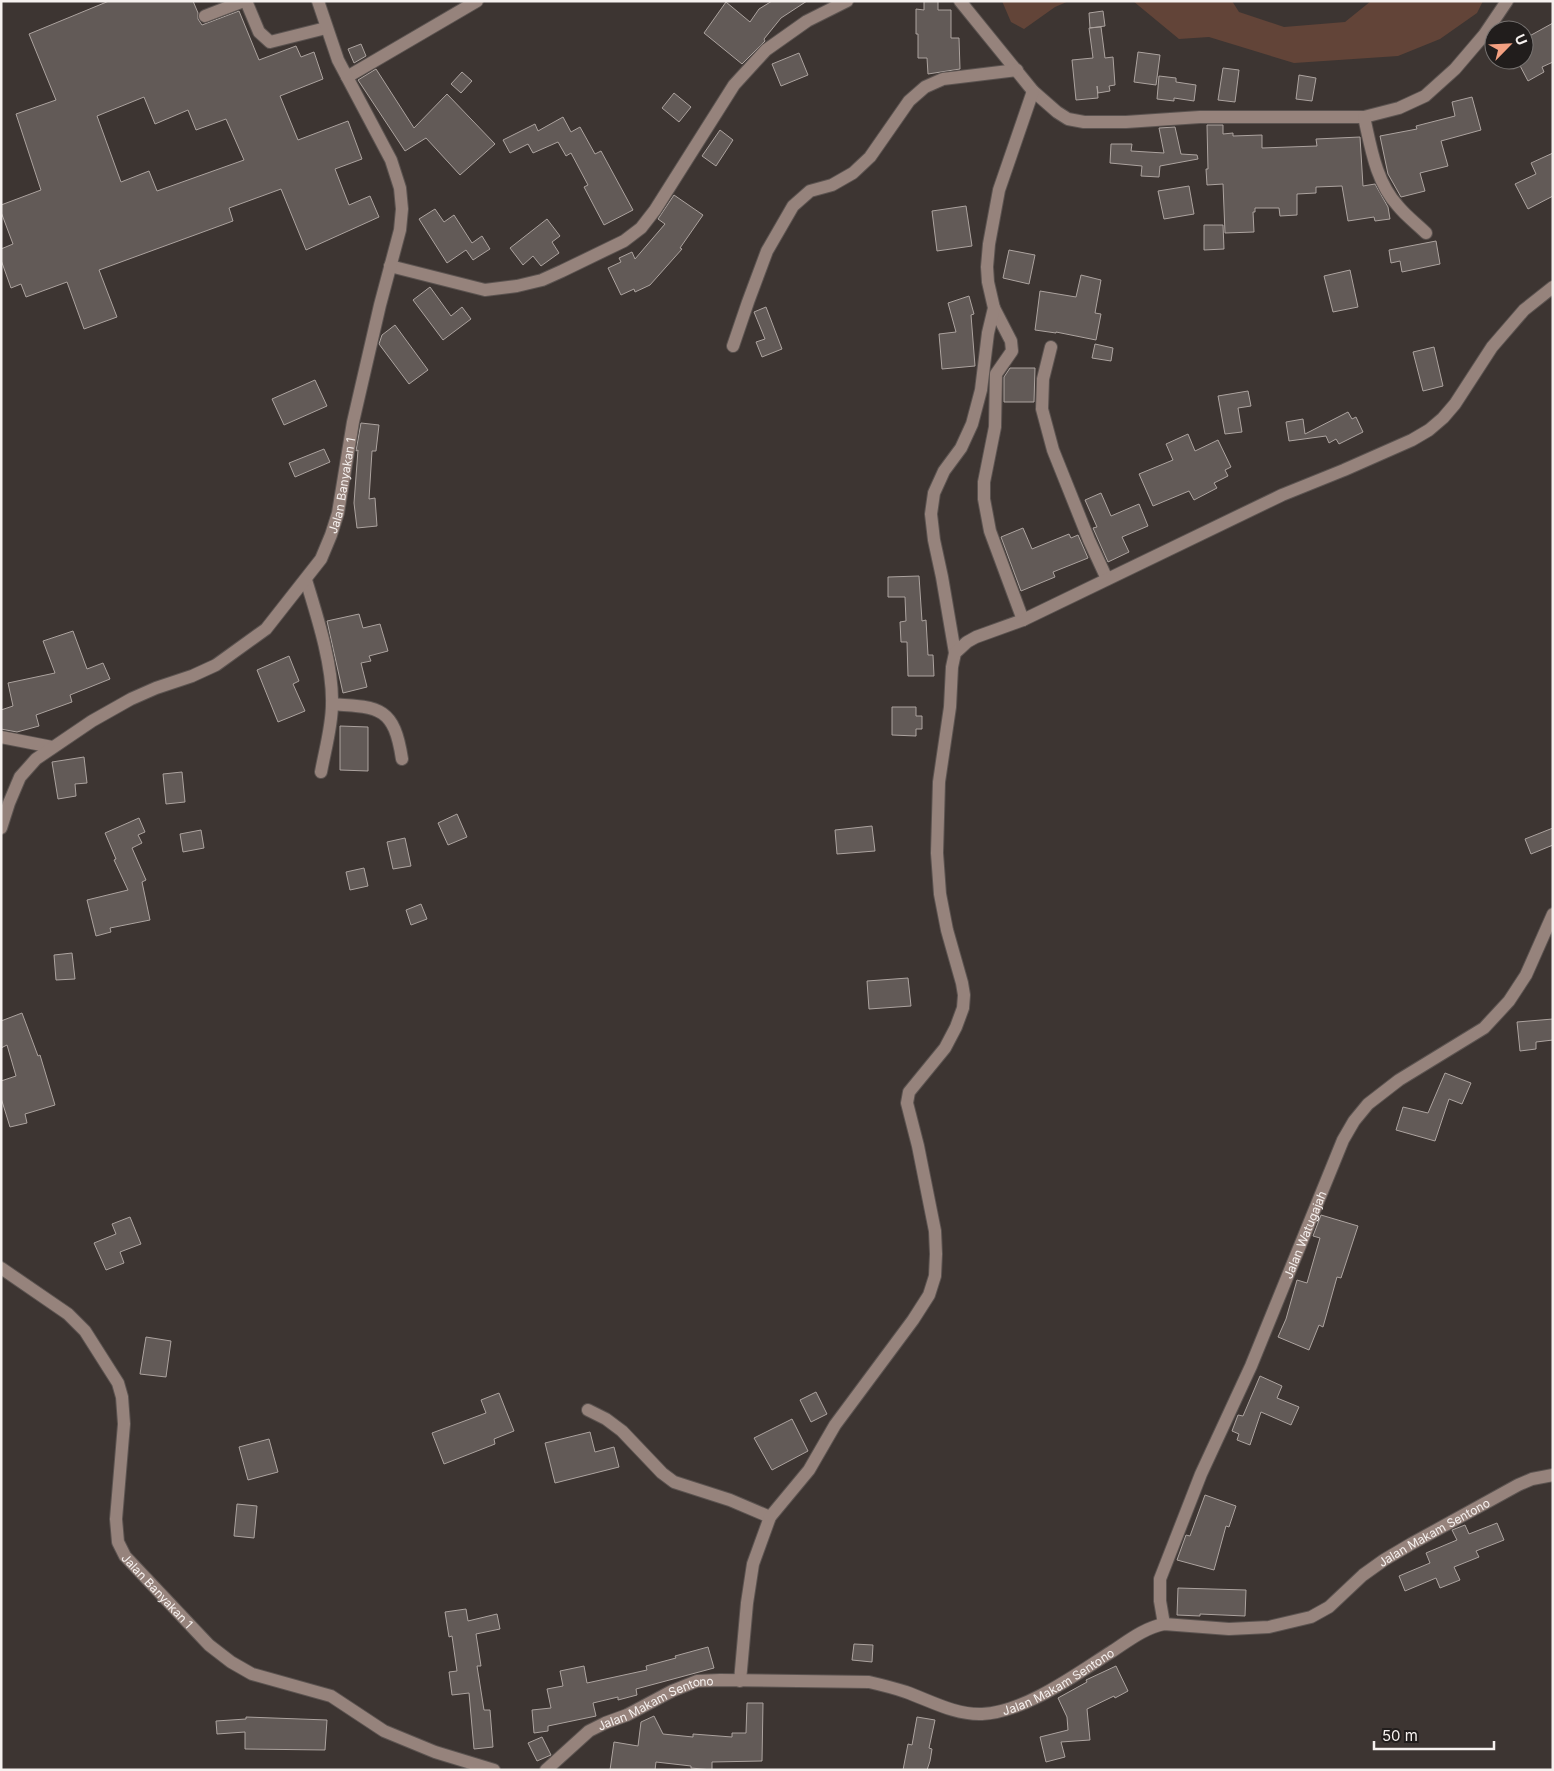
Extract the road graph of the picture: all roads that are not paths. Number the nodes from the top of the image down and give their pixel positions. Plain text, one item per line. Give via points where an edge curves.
1 (245, 1) edge
2 (318, 1) edge
3 (478, 1) edge
4 (847, 1) edge
5 (960, 1) edge
6 (1507, 1) edge
7 (205, 16) dead end
8 (326, 28) junction
9 (1017, 70) junction
10 (347, 77) junction
11 (1033, 91) junction
12 (1364, 117) junction
13 (1426, 232) dead end
14 (390, 266) junction
15 (1553, 287) edge
16 (994, 308) junction
17 (733, 346) dead end
18 (1051, 346) dead end
19 (1107, 579) junction
20 (306, 580) junction
21 (1023, 620) junction
22 (955, 654) junction
23 (332, 704) junction
24 (1, 737) edge
25 (52, 747) junction
26 (402, 759) dead end
27 (321, 772) dead end
28 (1, 828) edge
29 (1553, 914) edge
30 (1, 1268) edge
31 (588, 1410) dead end
32 (1553, 1475) edge
33 (770, 1517) junction
34 (1164, 1624) junction
35 (740, 1681) junction
36 (494, 1770) edge
37 (546, 1770) edge

1 - 7 street
1 - 8 street via 259,32 270,42
2 - 8 street, Jalan Banyakan 1
3 - 10 street
4 - 14 street via 807,21 766,50 734,85 655,210 624,241 542,280 485,290
5 - 9 street
6 - 12 street via 1455,69 1424,96 1399,108
8 - 10 street, Jalan Banyakan 1
9 - 11 street
9 - 17 street via 943,80 925,87 909,101 870,156 853,173 832,185 810,191 793,206 767,251
10 - 14 street, Jalan Banyakan 1 via 391,160 400,188 400,230
11 - 12 street via 1056,112 1068,119 1084,122 1200,117
11 - 16 street via 999,190 994,217 987,268
12 - 13 street via 1374,162 1382,181 1397,206
14 - 20 street, Jalan Banyakan 1 via 353,422 338,513 321,559
15 - 19 street via 1524,310 1492,347 1455,404 1429,430 1274,498
16 - 21 street via 1011,341 1012,351 996,374 995,427 984,482 984,499 990,531
16 - 22 street via 981,390 972,424 961,448 944,471 934,493 931,514
18 - 19 street via 1043,379 1042,409 1052,450
19 - 21 street
20 - 23 street via 330,676
20 - 25 street, Jalan Banyakan 1 via 266,629 229,656 192,676 131,699
21 - 22 street via 976,637
22 - 33 street via 939,782 937,852 940,894 962,983 963,1008 945,1048 909,1092 907,1103 935,1231 935,1276 929,1296 913,1320 835,1425 809,1470
23 - 26 street via 377,709 390,721 398,738
23 - 27 street
24 - 25 street
25 - 28 street, Jalan Banyakan 1 via 20,777
29 - 34 street, Jalan Watugajah via 1526,975 1509,1002 1484,1028 1399,1080 1368,1104 1354,1121 1251,1366 1201,1474 1160,1579
30 - 36 street, Jalan Banyakan 1 via 68,1314 85,1331 118,1383 124,1424 116,1520 118,1542 125,1556 209,1645 252,1674 331,1696 384,1730 435,1752
31 - 33 street via 622,1431 674,1482
32 - 34 street, Jalan Makam Sentono via 1518,1485 1411,1544 1363,1576 1329,1607 1311,1616 1269,1627 1229,1630
33 - 35 street via 753,1564
34 - 35 street, Jalan Makam Sentono via 1146,1630 1022,1704 982,1714 965,1713 869,1682
35 - 37 street, Jalan Makam Sentono via 697,1681 672,1692 589,1731

